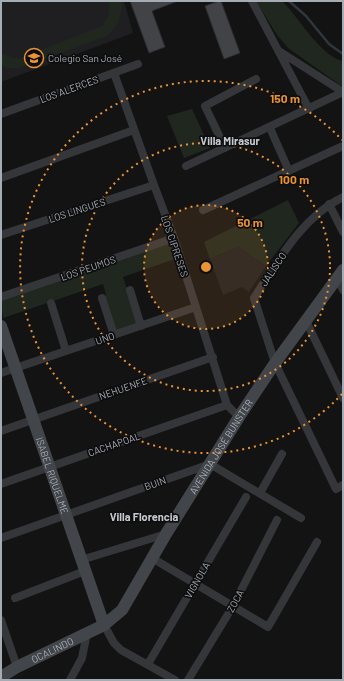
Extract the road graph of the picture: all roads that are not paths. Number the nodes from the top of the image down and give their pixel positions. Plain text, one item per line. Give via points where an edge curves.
1 (252, 1) edge
2 (279, 51) junction
3 (138, 64) dead end
4 (114, 73) junction
5 (256, 79) dead end
6 (343, 92) edge
7 (309, 109) junction
8 (1, 114) edge
9 (270, 128) junction
10 (134, 130) junction
11 (343, 146) edge
12 (225, 148) junction
13 (186, 166) dead end
14 (289, 171) junction
15 (1, 178) edge
16 (154, 185) junction
17 (343, 197) edge
18 (329, 204) junction
19 (203, 210) dead end
20 (343, 232) edge
21 (1, 235) edge
22 (174, 238) junction
23 (340, 274) edge
24 (130, 290) dead end
25 (343, 290) edge
26 (1, 297) edge
27 (102, 298) dead end
28 (51, 303) dead end
29 (196, 307) junction
30 (306, 321) junction
31 (1, 326) edge
32 (141, 326) junction
33 (114, 335) junction
34 (66, 351) junction
35 (213, 356) junction
36 (274, 363) junction
37 (15, 368) junction
38 (1, 373) edge
39 (343, 398) edge
40 (227, 405) junction
41 (238, 416) junction
42 (33, 419) junction
43 (1, 431) edge
44 (282, 454) dead end
45 (210, 464) junction
46 (49, 467) junction
47 (1, 484) edge
48 (339, 487) edge
49 (260, 493) junction
50 (246, 497) dead end
51 (66, 515) junction
52 (301, 518) dead end
53 (277, 520) dead end
54 (166, 534) junction
55 (1, 538) edge
56 (318, 542) dead end
57 (152, 558) junction
58 (83, 566) junction
59 (195, 584) junction
60 (14, 598) dead end
61 (233, 606) junction
62 (1, 620) edge
63 (104, 625) junction
64 (87, 633) junction
65 (148, 664) junction
66 (17, 667) junction
67 (1, 677) edge
68 (70, 680) edge
69 (175, 680) edge
70 (188, 680) edge

1 - 2 street
2 - 6 street
2 - 7 street
3 - 4 street, LOS ALERCES
4 - 8 street, LOS ALERCES
4 - 10 street, LOS CIPRESES
5 - 12 street via 205,106
6 - 7 street
7 - 9 street
9 - 12 street
9 - 14 street
10 - 15 street
10 - 16 street, LOS CIPRESES
11 - 14 street
12 - 13 street
14 - 19 street
16 - 21 street, LOS LINGUES
16 - 22 street, LOS CIPRESES
17 - 18 street, JALISCO
18 - 20 street
18 - 36 street, JALISCO via 303,227 254,298
22 - 26 street, LOS PEUMOS
22 - 29 street, LOS CIPRESES
23 - 25 street
23 - 30 street, AVENIDA JOSÉ BUNSTER
24 - 32 street
27 - 33 street
28 - 34 street
29 - 32 street, UNO
29 - 35 street, LOS CIPRESES
30 - 36 street, AVENIDA JOSÉ BUNSTER
30 - 39 street
31 - 37 street, ISABEL RIQUELME
32 - 33 street, UNO
33 - 34 street, UNO
34 - 37 street, UNO
35 - 40 street, LOS CIPRESES
35 - 42 street, NEHUENFE
36 - 41 street, AVENIDA JOSÉ BUNSTER
36 - 48 street
37 - 38 street, UNO
37 - 42 street, ISABEL RIQUELME
40 - 41 street, LOS CIPRESES
40 - 46 street, CACHAPOAL
41 - 45 street, AVENIDA JOSÉ BUNSTER
42 - 43 street, NEHUENFE
42 - 46 street, ISABEL RIQUELME
44 - 49 street
45 - 49 street
45 - 51 street, BUIN
45 - 54 street, AVENIDA JOSÉ BUNSTER
46 - 47 street, CACHAPOAL
46 - 51 street, ISABEL RIQUELME
49 - 52 street
50 - 59 street, VIGNOLA
51 - 55 street, BUIN
51 - 58 street, ISABEL RIQUELME
53 - 61 street, ZOCA
54 - 57 street, AVENIDA JOSÉ BUNSTER
54 - 58 street
56 - 61 street via 268,627
57 - 59 street
57 - 63 street, AVENIDA JOSÉ BUNSTER via 122,610
58 - 60 street
58 - 63 street, ISABEL RIQUELME
59 - 61 street
59 - 65 street, VIGNOLA
61 - 70 street, ZOCA
62 - 66 street
63 - 64 street, OCALINDO
63 - 65 street via 121,650
64 - 66 street, OCALINDO
64 - 68 street via 82,658
65 - 69 street
66 - 67 street, OCALINDO

